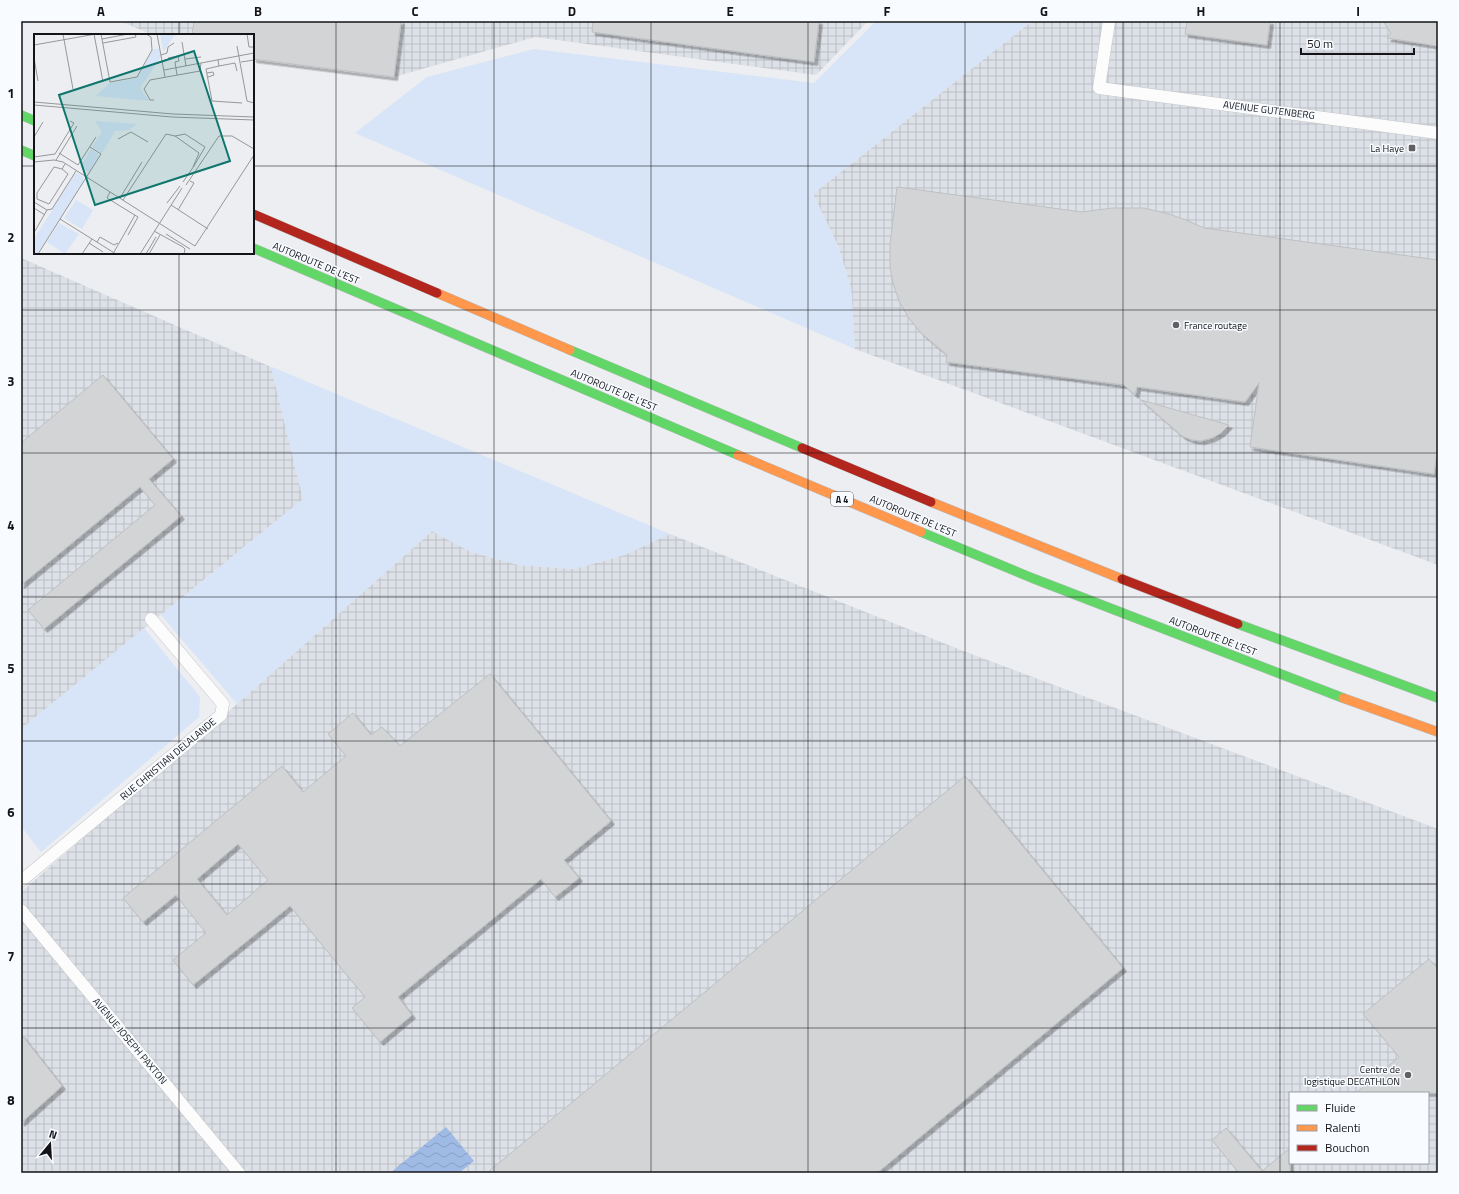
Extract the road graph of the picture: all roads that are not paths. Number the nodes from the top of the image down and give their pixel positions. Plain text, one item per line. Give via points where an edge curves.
1 (1109, 21) edge
2 (21, 116) edge
3 (34, 121) edge
4 (1438, 134) edge
5 (21, 150) edge
6 (34, 156) edge
7 (254, 214) edge
8 (254, 248) edge
9 (151, 619) dead end
10 (1438, 698) edge
11 (1438, 732) edge
12 (21, 881) edge
13 (21, 910) edge
14 (239, 1173) edge

1 - 4 street, AVENUE GUTENBERG via 1099,88
2 - 3 highway
5 - 6 highway
7 - 10 highway, AUTOROUTE DE L’EST via 802,448 1049,550 1306,650
8 - 11 highway, AUTOROUTE DE L’EST / A 4 via 1032,578
9 - 12 street, RUE CHRISTIAN DELALANDE via 223,704 221,715
13 - 14 street, AVENUE JOSEPH PAXTON

